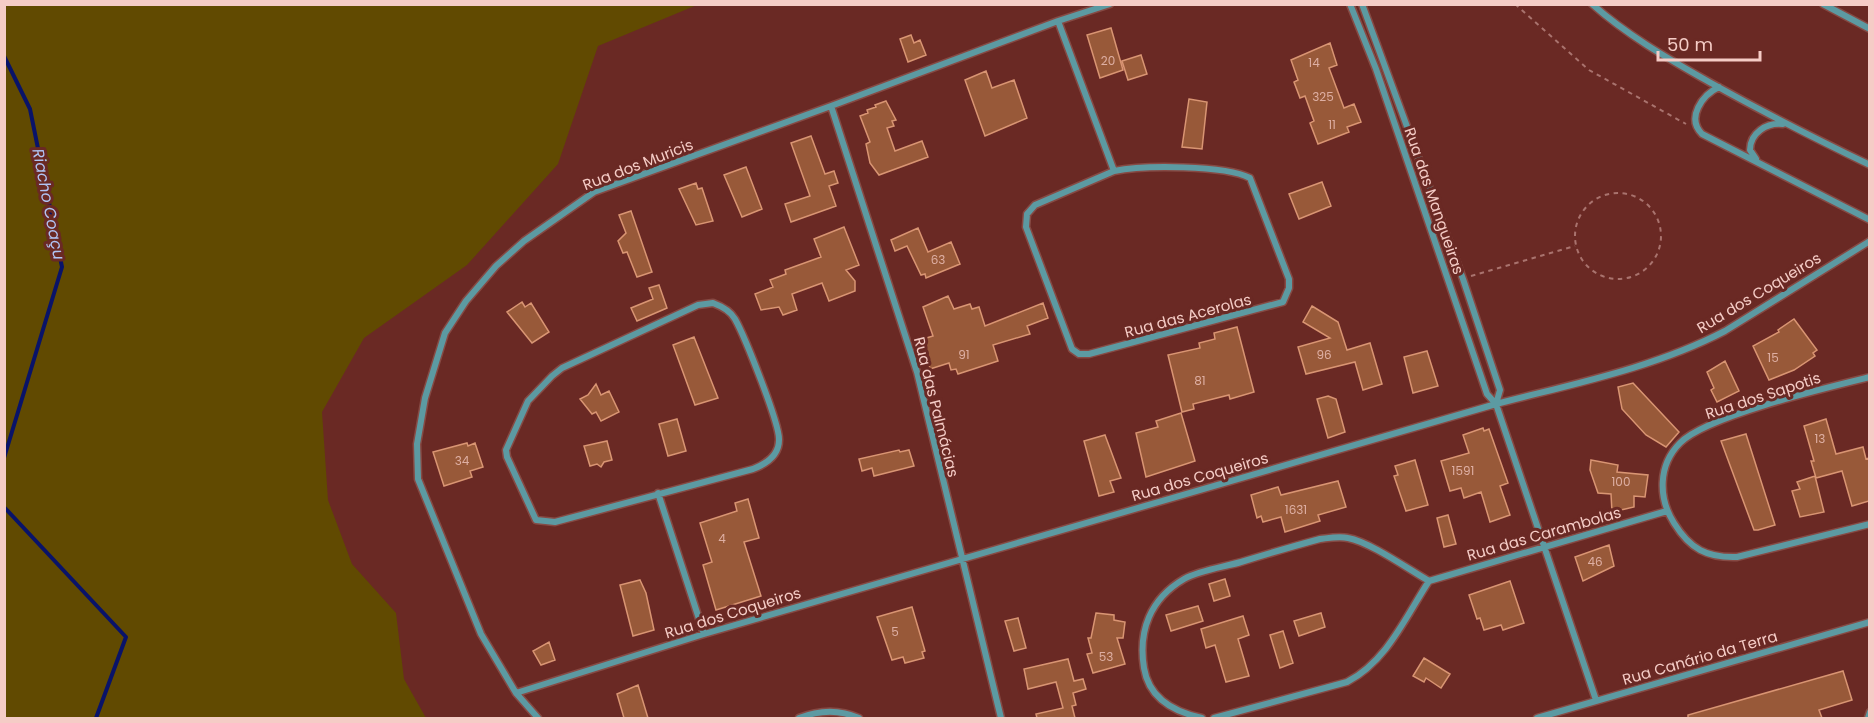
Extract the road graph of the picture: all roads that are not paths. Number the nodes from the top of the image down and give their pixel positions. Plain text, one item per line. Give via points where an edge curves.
1 (1110, 4) edge
2 (1350, 4) edge
3 (1362, 4) edge
4 (1592, 4) edge
5 (1823, 4) edge
6 (1059, 21) junction
7 (1869, 29) edge
8 (1719, 87) junction
9 (831, 106) junction
10 (1786, 125) junction
11 (1760, 163) junction
12 (1869, 165) edge
13 (1114, 171) junction
14 (1869, 220) edge
15 (1869, 241) edge
16 (1463, 279) junction
17 (1449, 283) junction
18 (1869, 377) edge
19 (1496, 404) junction
20 (658, 493) junction
21 (1667, 511) junction
22 (1869, 524) edge
23 (1544, 547) junction
24 (961, 559) junction
25 (1429, 581) junction
26 (1869, 622) edge
27 (704, 634) junction
28 (516, 693) junction
29 (1596, 700) junction
30 (1869, 712) edge
31 (538, 718) edge
32 (799, 718) edge
33 (859, 718) edge
34 (1001, 718) edge
35 (1202, 718) edge
36 (1214, 718) edge
37 (1541, 718) edge
38 (1868, 718) edge

1 - 6 street, Rua dos Muricis
2 - 17 street, Rua das Mangueiras
3 - 16 street, Rua das Mangueiras
4 - 8 street via 1648,47
5 - 7 street
6 - 9 street, Rua dos Muricis
6 - 13 street
8 - 10 street
8 - 11 street via 1698,107 1697,129
9 - 24 street, Rua das Palmácias via 916,372
9 - 28 street, Rua dos Muricis via 594,192 533,234 496,266 445,333 425,398 417,444 418,478 481,634
10 - 11 street via 1771,124 1752,140 1750,150
10 - 12 street
11 - 14 street
13 - 13 street, Rua das Acerolas via 1229,170 1250,178 1289,279 1283,302 1089,354 1075,352 1025,221 1035,205
15 - 19 street, Rua dos Coqueiros via 1707,340 1619,372
16 - 17 street
16 - 19 street, Rua das Mangueiras via 1500,390
17 - 19 street, Rua das Mangueiras via 1487,394
18 - 21 street, Rua dos Sapotis via 1698,429 1670,456 1664,473
19 - 23 street, Rua das Mangueiras
19 - 24 street, Rua dos Coqueiros
20 - 20 street via 753,469 765,464 778,449 780,439 734,317 712,303 698,305 562,368 528,401 509,440 507,458 536,520 555,522
20 - 27 street
21 - 22 street, Rua dos Sapotis via 1694,549 1718,558 1737,558
21 - 23 street, Rua das Carambolas
23 - 25 street, Rua das Carambolas
23 - 29 street, Rua das Mangueiras
24 - 27 street, Rua dos Coqueiros
24 - 34 street, Rua das Palmácias
25 - 35 street via 1361,543 1335,537 1320,538 1185,579 1150,614 1143,631 1143,658 1151,687 1162,702
25 - 36 street via 1385,651 1362,675
26 - 29 street, Rua Canário da Terra
27 - 28 street, Rua dos Coqueiros
28 - 31 street, Rua dos Muricis
29 - 37 street, Rua Canário da Terra
30 - 38 street
32 - 33 street via 833,711

